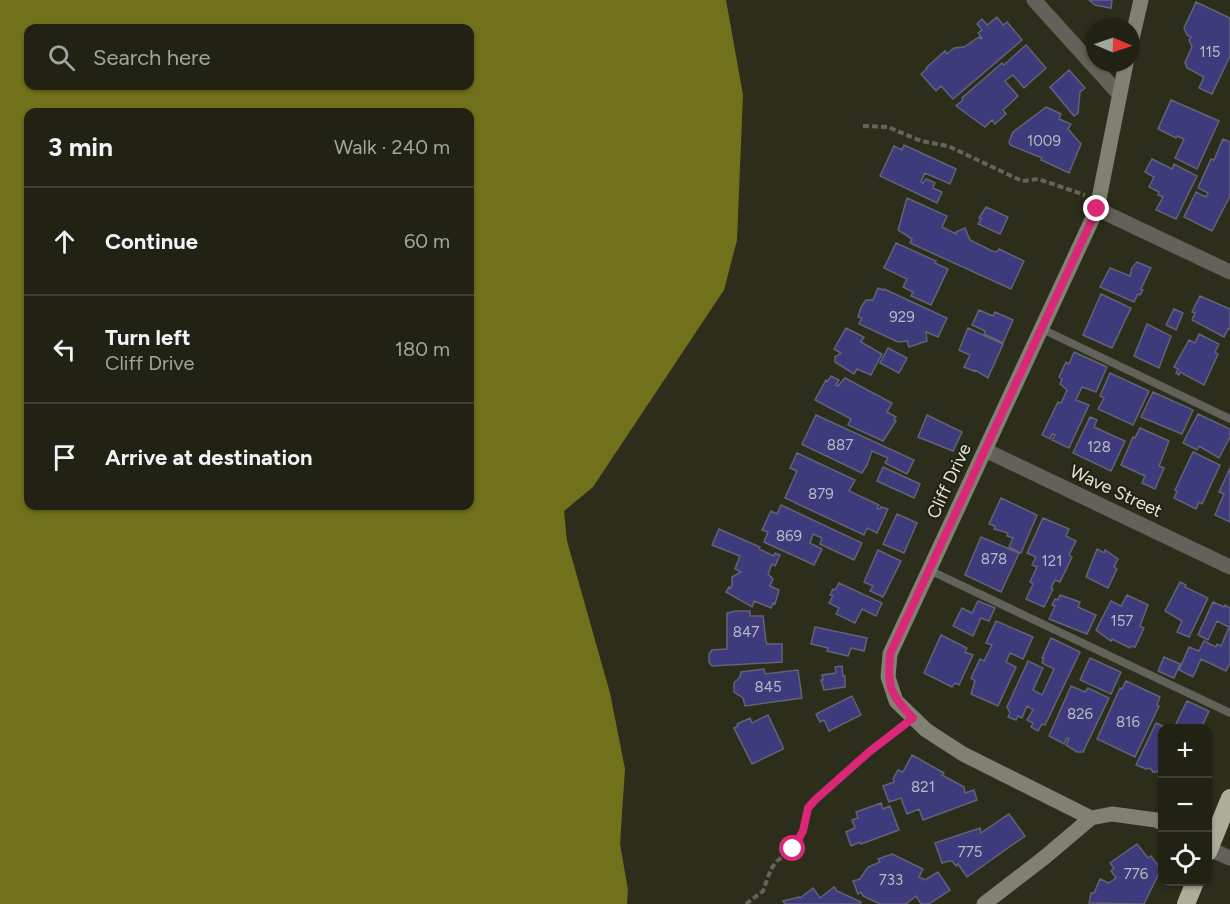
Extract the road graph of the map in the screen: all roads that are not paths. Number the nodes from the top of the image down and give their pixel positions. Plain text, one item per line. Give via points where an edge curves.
1 (1035, 0) edge
2 (1141, 0) edge
3 (1137, 18) edge
4 (1124, 72) edge
5 (1119, 94) junction
6 (1097, 209) junction
7 (1230, 272) edge
8 (1042, 329) junction
9 (1230, 419) edge
10 (985, 450) junction
11 (1230, 567) edge
12 (929, 570) junction
13 (1230, 713) edge
14 (1230, 798) edge
15 (1091, 818) junction
16 (1158, 821) edge
17 (1212, 841) edge
18 (1212, 851) edge
19 (1230, 858) edge
20 (1193, 886) edge
21 (984, 904) edge
22 (1186, 904) edge

1 - 5 street
2 - 3 street
4 - 5 street, Cliff Drive
5 - 6 street, Cliff Drive
6 - 7 street
6 - 8 street, Cliff Drive
8 - 9 lane
8 - 10 street, Cliff Drive
10 - 11 street, Wave Street
10 - 12 street, Cliff Drive
12 - 13 lane
12 - 15 street, Cliff Drive via 890,654 888,677 896,701 926,730 963,754
14 - 17 highway
15 - 16 street via 1112,814
15 - 21 street
18 - 19 street
20 - 22 highway

